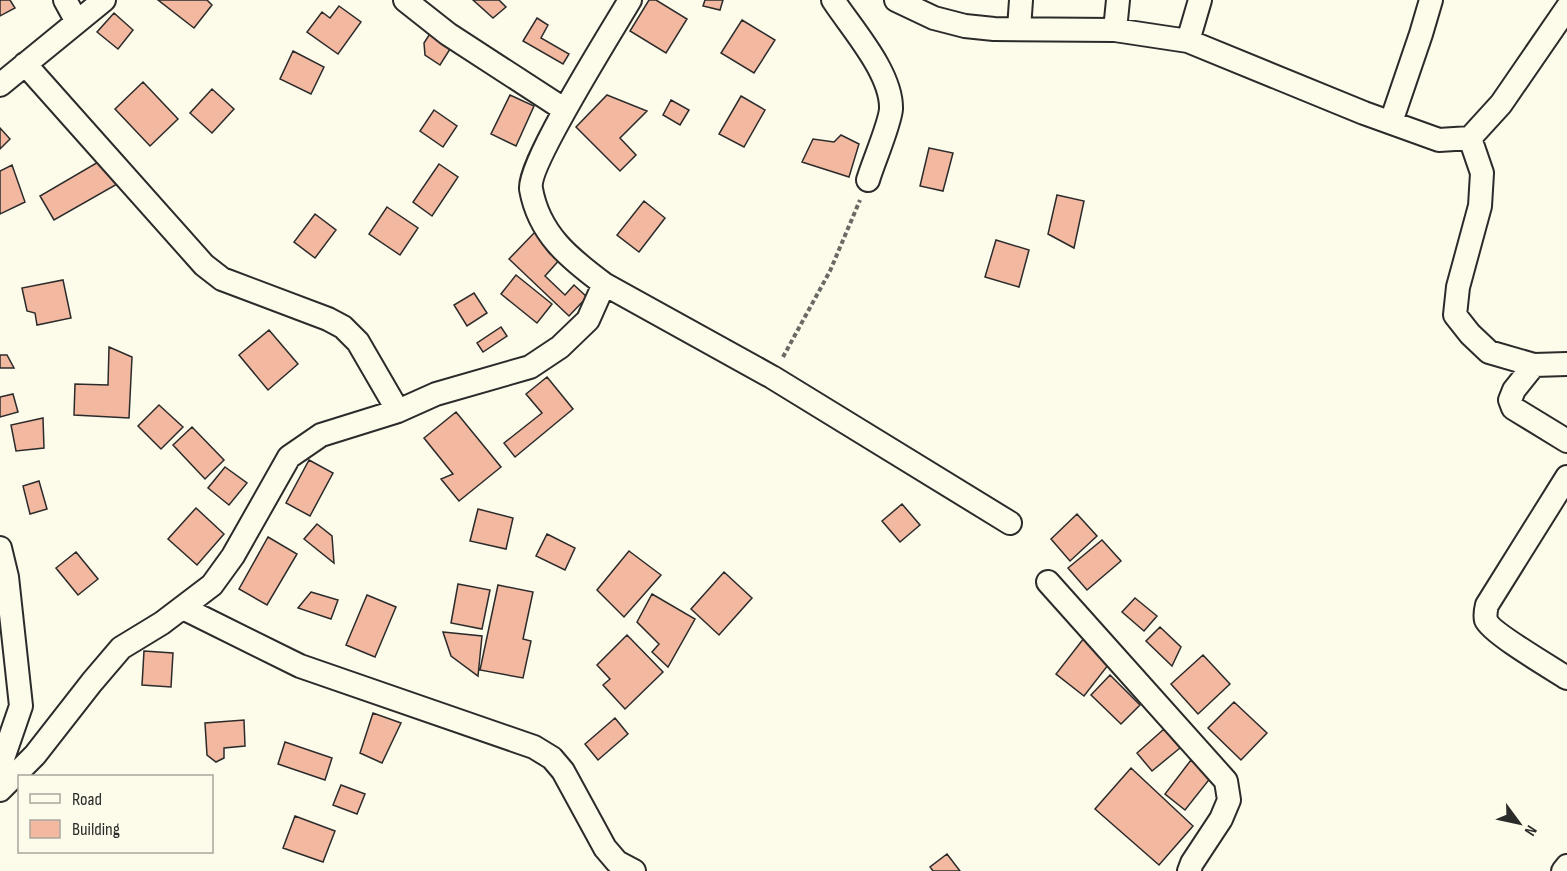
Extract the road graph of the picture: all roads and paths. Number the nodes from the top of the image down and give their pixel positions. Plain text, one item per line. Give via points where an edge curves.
1 (65, 0) edge
2 (104, 0) edge
3 (405, 0) edge
4 (630, 0) edge
5 (833, 0) edge
6 (896, 0) edge
7 (1021, 0) edge
8 (1118, 0) edge
9 (1200, 0) edge
10 (1431, 0) edge
11 (1567, 8) edge
12 (77, 22) junction
13 (1019, 29) junction
14 (1114, 30) junction
15 (1188, 41) junction
16 (26, 64) junction
17 (0, 85) edge
18 (565, 110) junction
19 (1391, 122) junction
20 (1470, 138) junction
21 (868, 180) joint
22 (604, 284) junction
23 (1567, 364) edge
24 (1534, 365) junction
25 (772, 377) junction
26 (398, 411) junction
27 (1567, 441) edge
28 (1567, 477) edge
29 (1010, 523) dead end
30 (0, 548) edge
31 (1048, 582) dead end
32 (183, 608) junction
33 (1567, 678) edge
34 (0, 767) edge
35 (0, 790) edge
36 (1567, 866) edge
37 (634, 871) edge
38 (1189, 871) edge
39 (1563, 871) edge

1 - 12 street
2 - 12 street
3 - 18 street via 448,34
4 - 18 street
5 - 21 street via 878,67 890,95 891,111
6 - 13 street via 965,27
7 - 13 street
8 - 14 street
9 - 15 street
10 - 19 street
11 - 20 street via 1501,104
12 - 16 street
13 - 14 street
14 - 15 street
15 - 19 street
16 - 17 street
16 - 26 street via 204,265 222,279 342,327 358,342
18 - 22 street via 541,155 530,187 556,245
19 - 20 street via 1439,140
20 - 24 street via 1482,172 1480,206 1458,287 1455,315 1489,352
21 - 25 path via 830,271
22 - 25 street
22 - 26 street via 588,320 560,347 530,367 436,394
23 - 24 street
24 - 27 street via 1510,400 1513,408
25 - 29 street
26 - 32 street via 321,435 289,457 233,556 212,585
28 - 33 street via 1487,605 1485,619 1504,637
30 - 34 street via 7,577 21,705
31 - 38 street via 1226,781 1229,800
32 - 35 street via 121,648 35,755
32 - 37 street via 300,666 534,747 552,758 563,771 605,848
36 - 39 street

